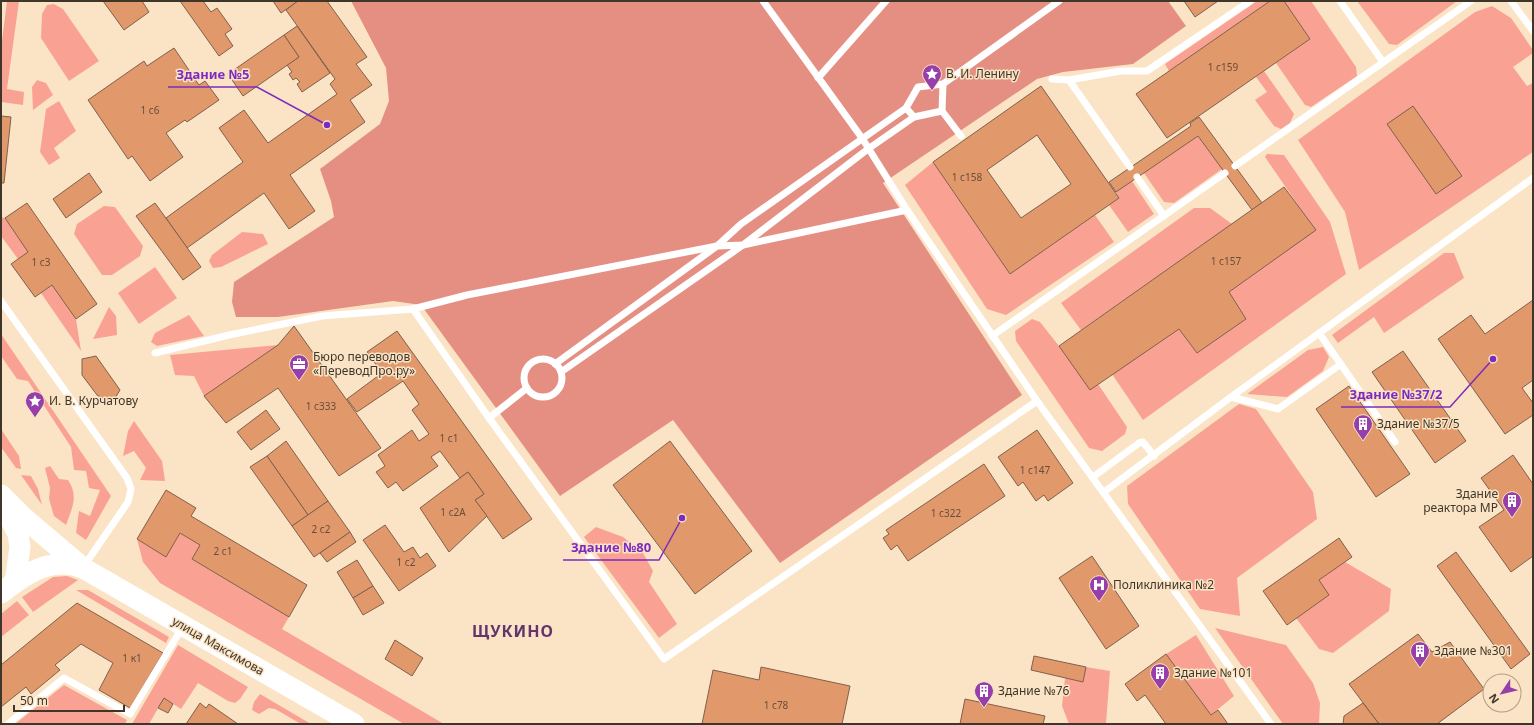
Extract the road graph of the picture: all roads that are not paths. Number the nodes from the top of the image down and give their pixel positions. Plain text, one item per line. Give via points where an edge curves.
1 (763, 1) edge
2 (886, 1) edge
3 (1059, 1) edge
4 (1250, 1) edge
5 (1340, 1) edge
6 (1471, 1) edge
7 (1511, 1) edge
8 (1533, 30) edge
9 (1383, 62) junction
10 (818, 78) junction
11 (1052, 79) dead end
12 (1069, 80) junction
13 (943, 84) junction
14 (906, 108) junction
15 (942, 111) junction
16 (914, 117) junction
17 (960, 136) dead end
18 (862, 138) junction
19 (868, 149) junction
20 (1235, 166) dead end
21 (1130, 167) dead end
22 (1225, 173) dead end
23 (1137, 177) dead end
24 (1533, 178) edge
25 (907, 210) junction
26 (1164, 216) junction
27 (743, 245) junction
28 (717, 246) junction
29 (1, 301) edge
30 (413, 309) junction
31 (1319, 333) junction
32 (992, 336) junction
33 (155, 353) dead end
34 (555, 364) junction
35 (1341, 364) junction
36 (561, 372) junction
37 (527, 388) junction
38 (1231, 398) junction
39 (1037, 400) junction
40 (489, 418) junction
41 (1395, 442) dead end
42 (1154, 456) junction
43 (1093, 477) junction
44 (1104, 492) junction
45 (1, 495) edge
46 (1, 501) edge
47 (83, 568) junction
48 (8, 588) edge
49 (182, 626) junction
50 (8, 724) edge
51 (354, 724) edge
52 (1271, 724) edge

1 - 10 lane
2 - 10 lane
3 - 13 lane
4 - 12 lane via 1147,70 1121,71
5 - 9 lane
6 - 9 lane
7 - 8 lane
9 - 20 lane
10 - 18 lane
11 - 12 lane
12 - 21 lane
13 - 14 lane via 918,87
13 - 15 lane
14 - 16 lane
14 - 18 lane
15 - 16 lane
15 - 17 lane
16 - 19 lane
18 - 19 lane
18 - 28 lane via 740,224
19 - 25 lane
19 - 27 lane
22 - 26 lane
23 - 26 lane
24 - 31 lane
25 - 27 lane
25 - 32 lane
26 - 32 lane
27 - 28 lane
27 - 36 lane
28 - 30 lane via 467,295
28 - 34 lane
29 - 47 lane via 127,478 131,489 127,503
30 - 33 lane via 322,316
30 - 40 lane
31 - 35 lane
31 - 38 lane
32 - 39 lane
34 - 36 lane
34 - 37 lane via 544,360 533,362 525,371
35 - 38 lane via 1278,409
35 - 41 lane
36 - 37 lane via 561,384 554,394 536,396
37 - 40 lane
38 - 42 lane
39 - 40 lane via 664,659
39 - 43 lane
42 - 43 lane via 1143,442 1139,443
42 - 44 lane
43 - 44 lane
44 - 52 lane
45 - 47 street, улица Максимова
46 - 48 street via 18,534 20,547
47 - 48 street, улица Максимова via 53,564 37,570
47 - 49 street, улица Максимова
49 - 50 lane via 130,714 64,678
49 - 51 street, улица Максимова

